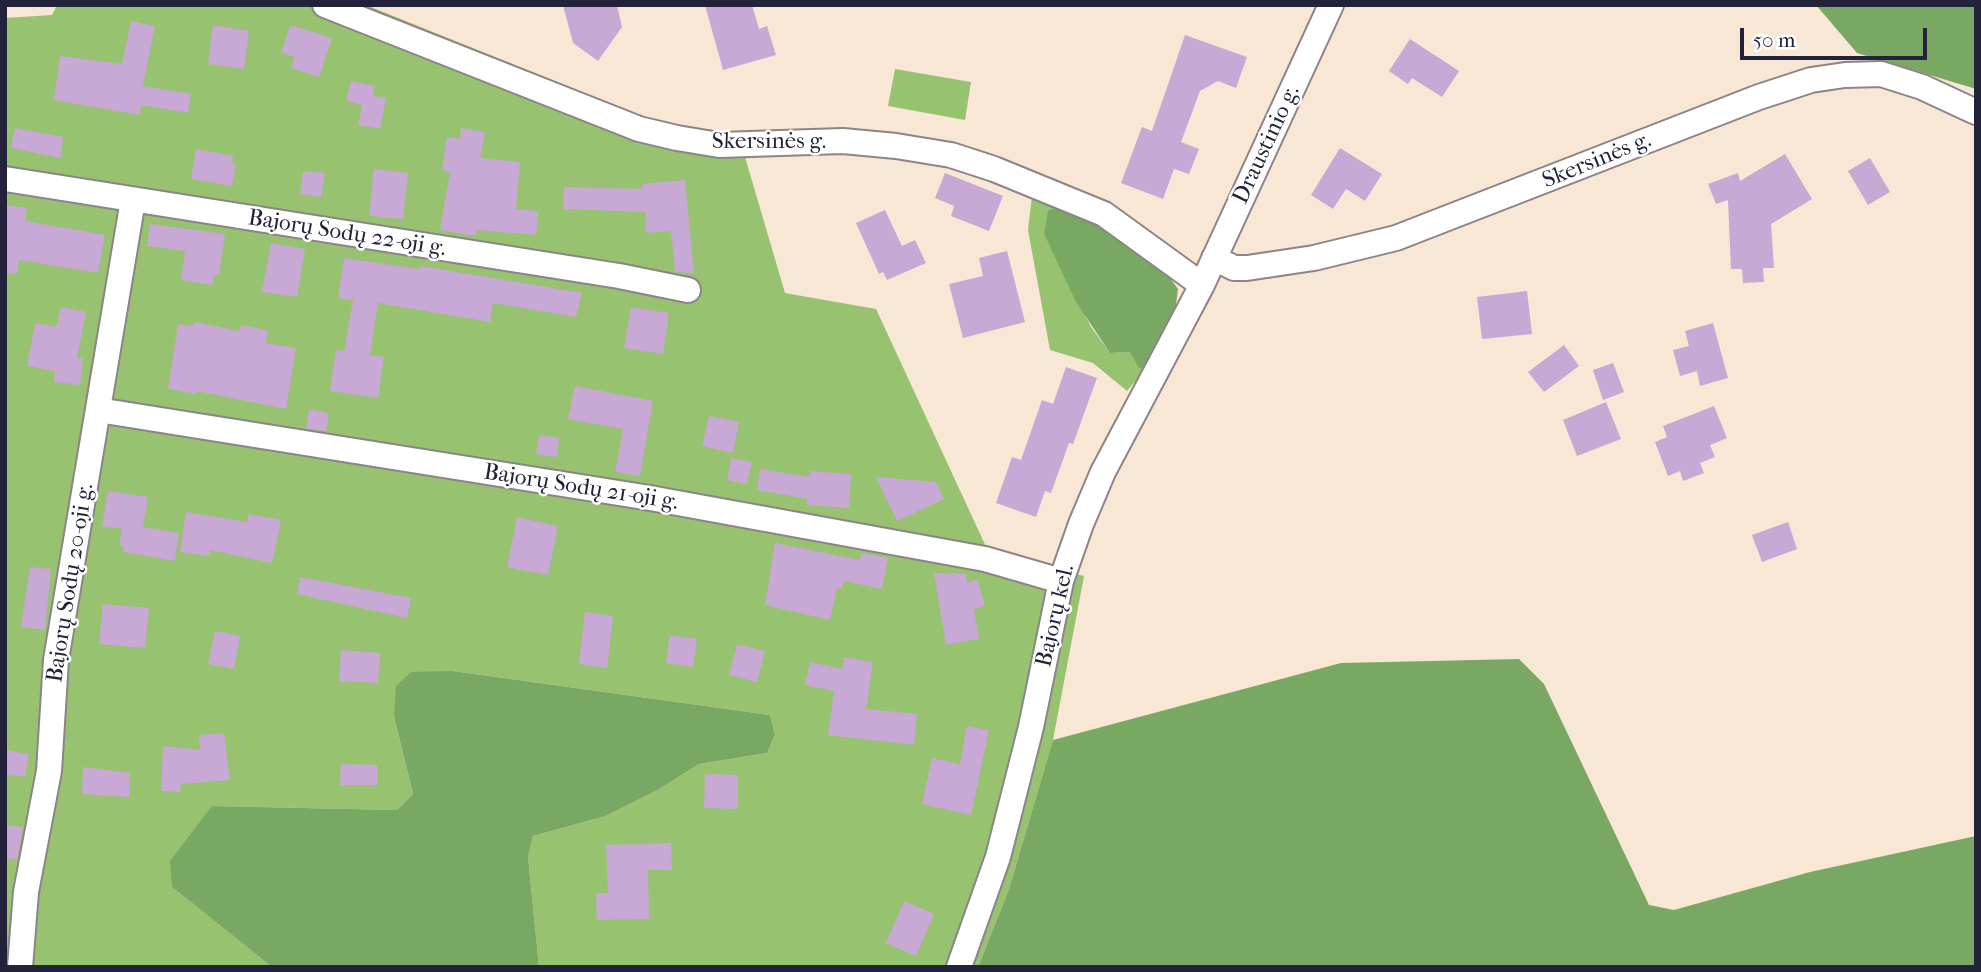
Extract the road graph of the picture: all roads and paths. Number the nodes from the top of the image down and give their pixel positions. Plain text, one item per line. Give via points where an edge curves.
1 (325, 5) edge
2 (1331, 5) edge
3 (1976, 113) edge
4 (5, 179) edge
5 (133, 200) junction
6 (1214, 258) junction
7 (1202, 285) junction
8 (688, 290) dead end
9 (98, 410) junction
10 (1061, 581) junction
11 (5, 965) edge
12 (11, 967) edge
13 (20, 967) edge
14 (958, 967) edge

1 - 7 street, Skersinės g. via 639,129 719,145 843,141 896,146 973,162 1104,214
2 - 6 street, Draustinio g.
3 - 6 street, Skersinės g. via 1922,87 1881,74 1811,80 1396,238 1247,268 1234,268
4 - 5 street, Bajorų Sodų 22-oji g.
5 - 8 street, Bajorų Sodų 22-oji g.
5 - 9 street, Bajorų Sodų 20-oji g.
6 - 7 street, Draustinio g.
7 - 10 street, Bajorų kel. via 1103,472
9 - 10 street, Bajorų Sodų 21-oji g. via 664,501 985,559
9 - 13 street, Bajorų Sodų 20-oji g. via 56,660 49,771 26,892
10 - 14 street, Bajorų kel. via 998,857
11 - 12 street

